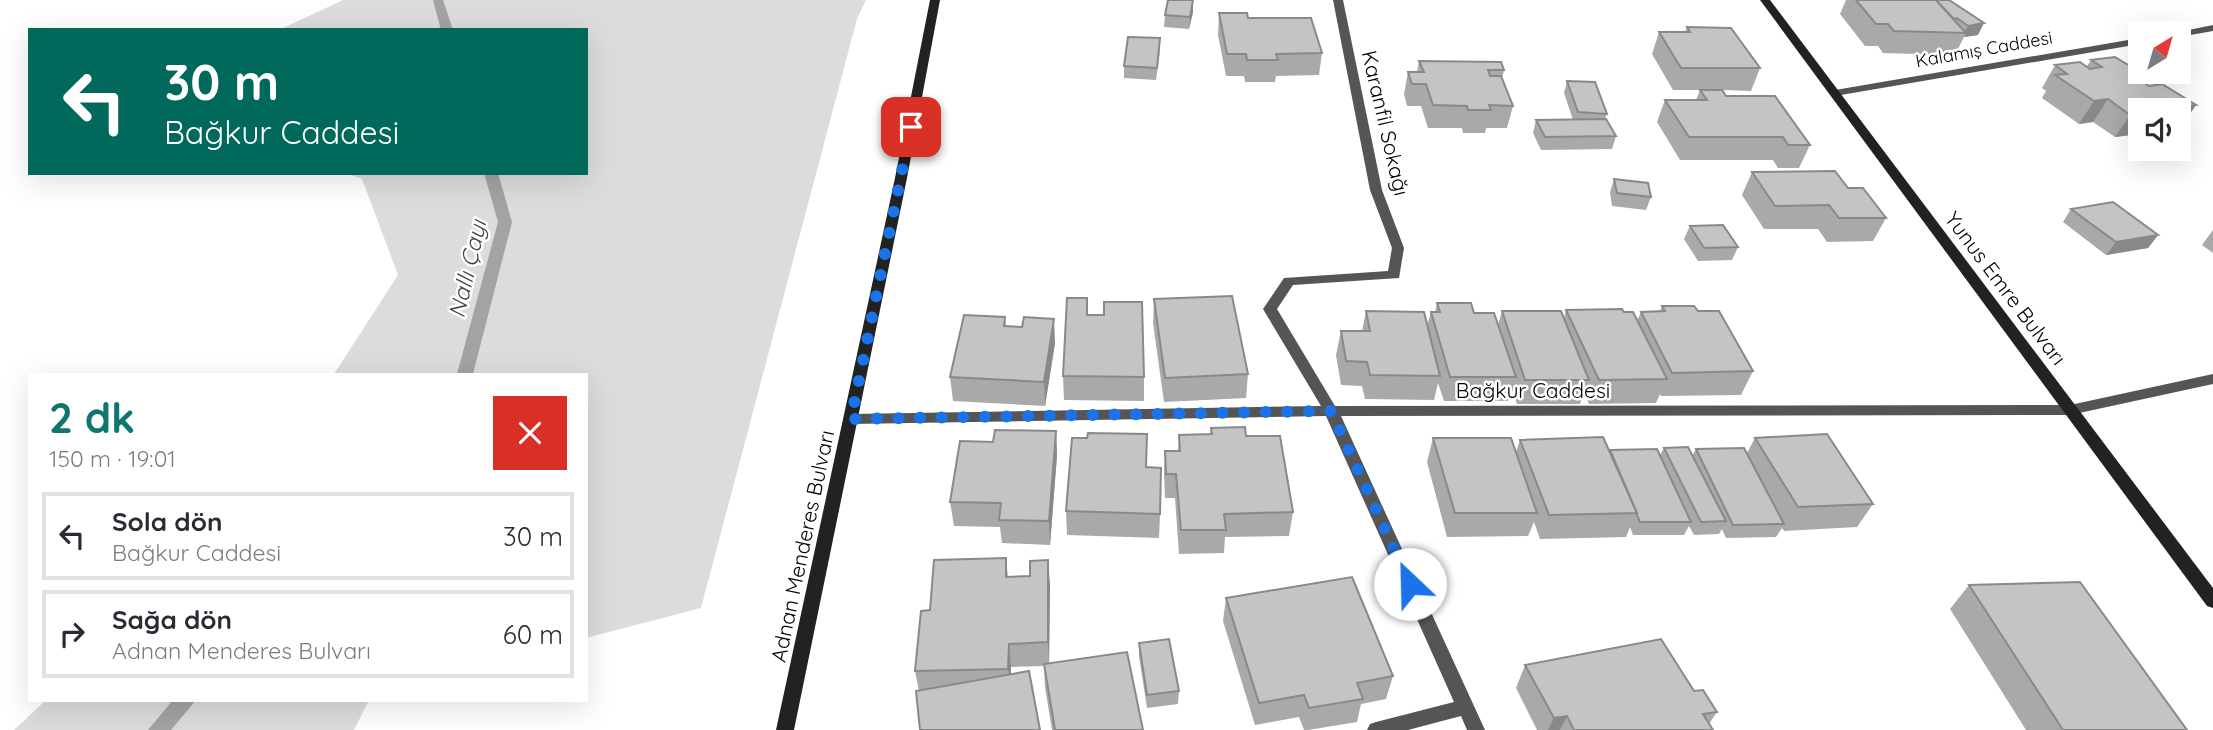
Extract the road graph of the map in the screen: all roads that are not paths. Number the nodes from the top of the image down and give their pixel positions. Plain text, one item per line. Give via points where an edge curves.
1 (935, 0) edge
2 (1338, 0) edge
3 (1765, 0) edge
4 (2213, 28) edge
5 (2191, 32) edge
6 (2128, 43) edge
7 (1835, 93) junction
8 (2213, 379) edge
9 (2070, 410) junction
10 (1331, 411) junction
11 (851, 419) junction
12 (2213, 601) edge
13 (1465, 707) junction
14 (785, 730) edge
15 (1377, 730) edge
16 (1476, 730) edge

1 - 11 street, Adnan Menderes Bulvarı
2 - 10 street, Karanfil Sokağı via 1376,190 1398,248 1394,275 1289,281 1270,309
3 - 7 street, Yunus Emre Bulvarı
4 - 5 street
6 - 7 street, Kalamış Caddesi
7 - 9 street, Yunus Emre Bulvarı
8 - 9 street, Bağkur Caddesi
9 - 10 street, Bağkur Caddesi
9 - 12 street, Yunus Emre Bulvarı
10 - 11 street, Bağkur Caddesi
10 - 13 street, Karanfil Sokağı
11 - 14 street, Adnan Menderes Bulvarı
13 - 15 street
13 - 16 street, Karanfil Sokağı

